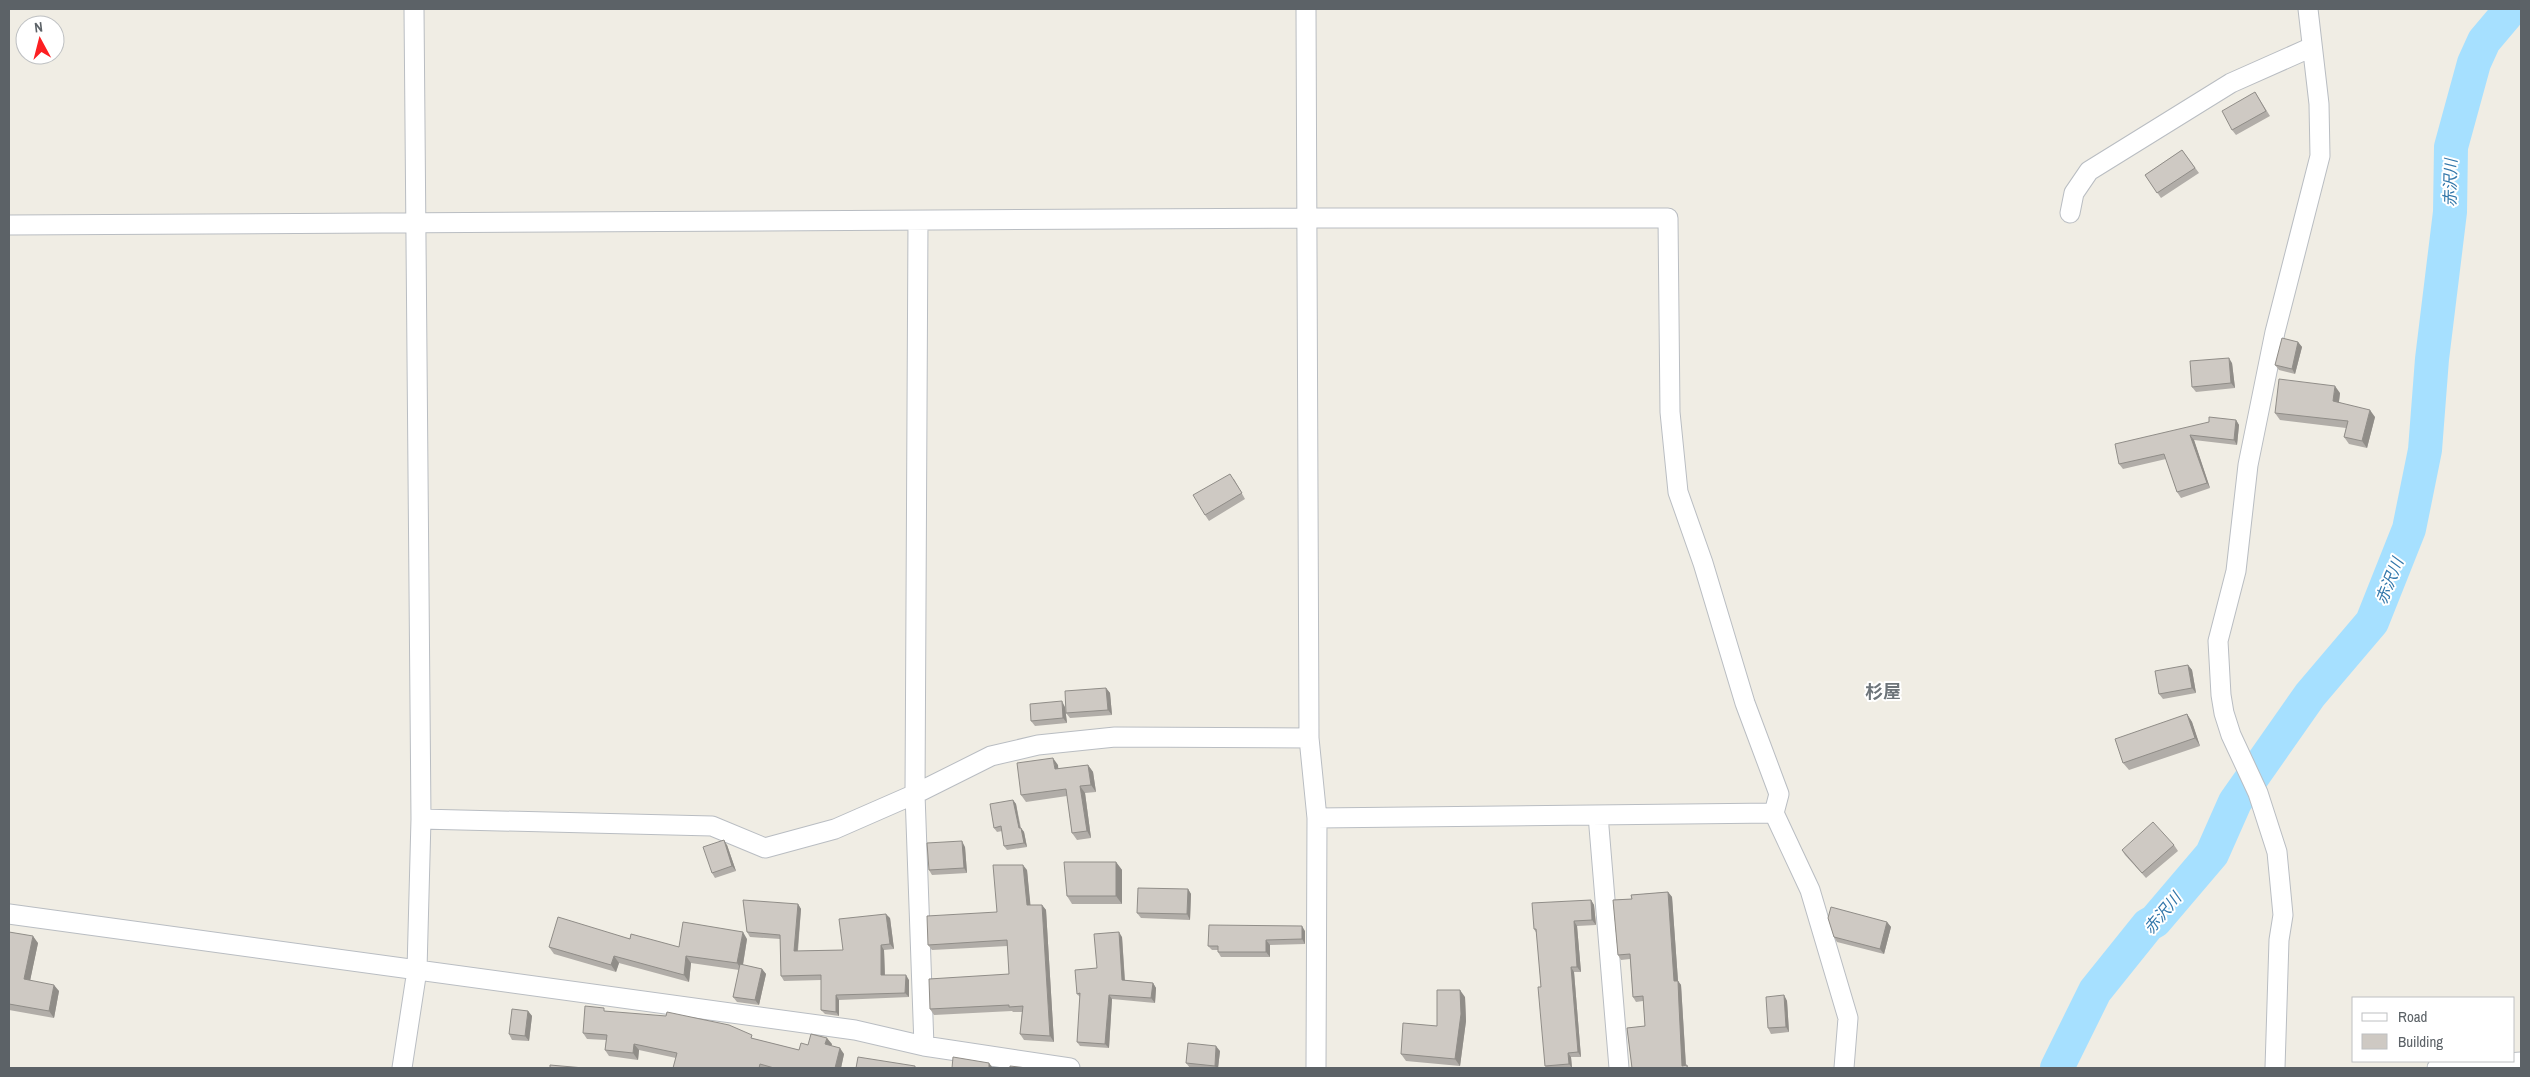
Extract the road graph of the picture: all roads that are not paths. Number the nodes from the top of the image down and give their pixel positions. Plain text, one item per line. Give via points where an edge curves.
1 (414, 9) edge
2 (1306, 9) edge
3 (2308, 9) edge
4 (2312, 47) junction
5 (2070, 213) dead end
6 (1309, 218) junction
7 (918, 221) junction
8 (417, 223) junction
9 (9, 225) edge
10 (1310, 738) junction
11 (915, 794) junction
12 (1774, 813) junction
13 (1598, 815) junction
14 (1317, 818) junction
15 (422, 819) junction
16 (9, 914) edge
17 (417, 970) junction
18 (924, 1046) junction
19 (2521, 1062) edge
20 (402, 1068) edge
21 (1070, 1068) edge
22 (1316, 1068) edge
23 (1619, 1068) edge
24 (1844, 1068) edge
25 (2276, 1068) edge
26 (2437, 1068) edge

1 - 8 street
2 - 6 street
3 - 4 street
4 - 5 street via 2231,83 2089,171 2074,193
4 - 25 street via 2319,104 2320,156 2275,332 2248,465 2236,571 2218,641 2224,713 2258,793 2277,852 2283,915 2279,940
6 - 7 street
6 - 10 street
6 - 12 street via 1668,218 1670,412 1678,492 1745,703 1779,794
7 - 8 street
7 - 11 street
8 - 9 street
8 - 15 street
10 - 11 street via 1115,737 1038,745 990,756
10 - 14 street
11 - 15 street via 835,830 765,848 712,826
11 - 18 street
12 - 13 street
12 - 24 street via 1810,890 1848,1018
13 - 14 street
13 - 23 street
14 - 22 street
15 - 17 street
16 - 17 street
17 - 18 street via 855,1030
17 - 20 street
18 - 21 street
19 - 26 street

